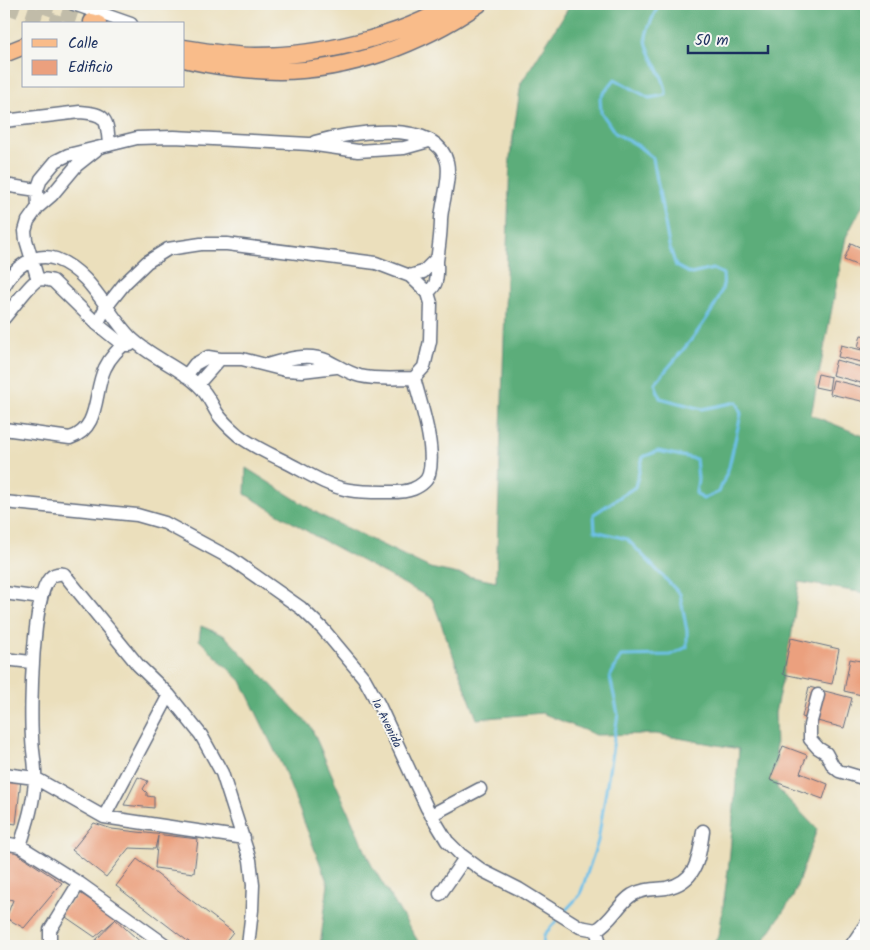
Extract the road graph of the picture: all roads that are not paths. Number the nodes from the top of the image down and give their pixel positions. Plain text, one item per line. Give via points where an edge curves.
1 (74, 4) edge
2 (453, 4) edge
3 (479, 4) edge
4 (125, 22) edge
5 (185, 42) edge
6 (22, 47) edge
7 (185, 48) edge
8 (214, 53) junction
9 (4, 54) edge
10 (185, 59) edge
11 (185, 71) edge
12 (278, 71) junction
13 (4, 120) edge
14 (429, 141) junction
15 (309, 144) junction
16 (104, 146) junction
17 (4, 185) edge
18 (37, 190) junction
19 (38, 207) junction
20 (31, 258) junction
21 (438, 258) junction
22 (410, 276) junction
23 (38, 280) junction
24 (4, 286) edge
25 (428, 293) junction
26 (106, 307) junction
27 (4, 318) edge
28 (97, 324) junction
29 (131, 343) junction
30 (220, 359) junction
31 (186, 376) junction
32 (414, 378) junction
33 (198, 384) junction
34 (4, 429) edge
35 (4, 502) edge
36 (4, 593) edge
37 (41, 598) junction
38 (4, 659) edge
39 (31, 662) junction
40 (169, 695) junction
41 (818, 695) dead end
42 (4, 774) edge
43 (35, 778) junction
44 (866, 779) edge
45 (480, 790) dead end
46 (430, 815) junction
47 (104, 817) junction
48 (703, 831) dead end
49 (244, 838) junction
50 (4, 843) edge
51 (20, 846) junction
52 (465, 858) junction
53 (79, 883) junction
54 (440, 894) dead end
55 (866, 924) edge
56 (596, 930) junction
57 (247, 944) edge
58 (50, 946) edge
59 (167, 946) edge
60 (601, 946) edge
61 (852, 946) edge

1 - 4 street
2 - 8 main road via 407,26 340,46 276,56
3 - 12 main road via 415,40 367,58 322,68
5 - 8 street
6 - 9 main road
7 - 8 main road
10 - 12 main road
11 - 12 main road via 257,76
13 - 16 street via 80,112 101,115 107,124
14 - 15 street via 404,148 358,151
14 - 15 street via 416,135 372,131
14 - 21 street via 443,150 448,164
15 - 16 street via 174,137 138,138
16 - 18 street via 56,161 41,179
16 - 19 street via 77,165
17 - 18 street
18 - 19 street
19 - 20 street via 25,231
20 - 23 street
20 - 24 street
20 - 26 street via 55,258 68,264 92,286
21 - 22 street via 423,272
21 - 25 street via 435,284
22 - 25 street
22 - 26 street via 376,263 353,259 227,244 201,244 168,249 147,262
23 - 27 street
23 - 28 street via 54,282
25 - 32 street via 432,303 430,341 424,367
26 - 28 street
26 - 29 street
28 - 29 street
29 - 31 street
29 - 34 street via 112,356 104,369 93,415 80,435 70,438
30 - 31 street via 202,359
30 - 32 street via 242,359 267,365 296,357 312,357 359,376
30 - 33 street
31 - 33 street
32 - 33 street via 429,436 429,476 422,485 404,492 348,490 316,478 252,445 226,424
35 - 46 street, 1a Avenida via 137,515 165,523 230,558 301,608 324,629 364,678
36 - 37 street
37 - 39 street
37 - 40 street via 50,578 58,573 64,574 138,665
38 - 39 street
39 - 43 street via 31,735
40 - 47 street
40 - 49 street via 201,735 222,774
41 - 44 street via 810,724 810,739 839,771
42 - 43 street
43 - 47 street
43 - 51 street via 31,810
45 - 46 street
46 - 52 street, 1a Avenida via 447,841
47 - 49 street
48 - 56 street via 695,868 684,881 630,896 609,921
49 - 57 street via 252,885
50 - 51 street
51 - 53 street
52 - 54 street
52 - 56 street, 1a Avenida via 580,927
53 - 58 street via 50,930
53 - 59 street
55 - 61 street
56 - 60 street

